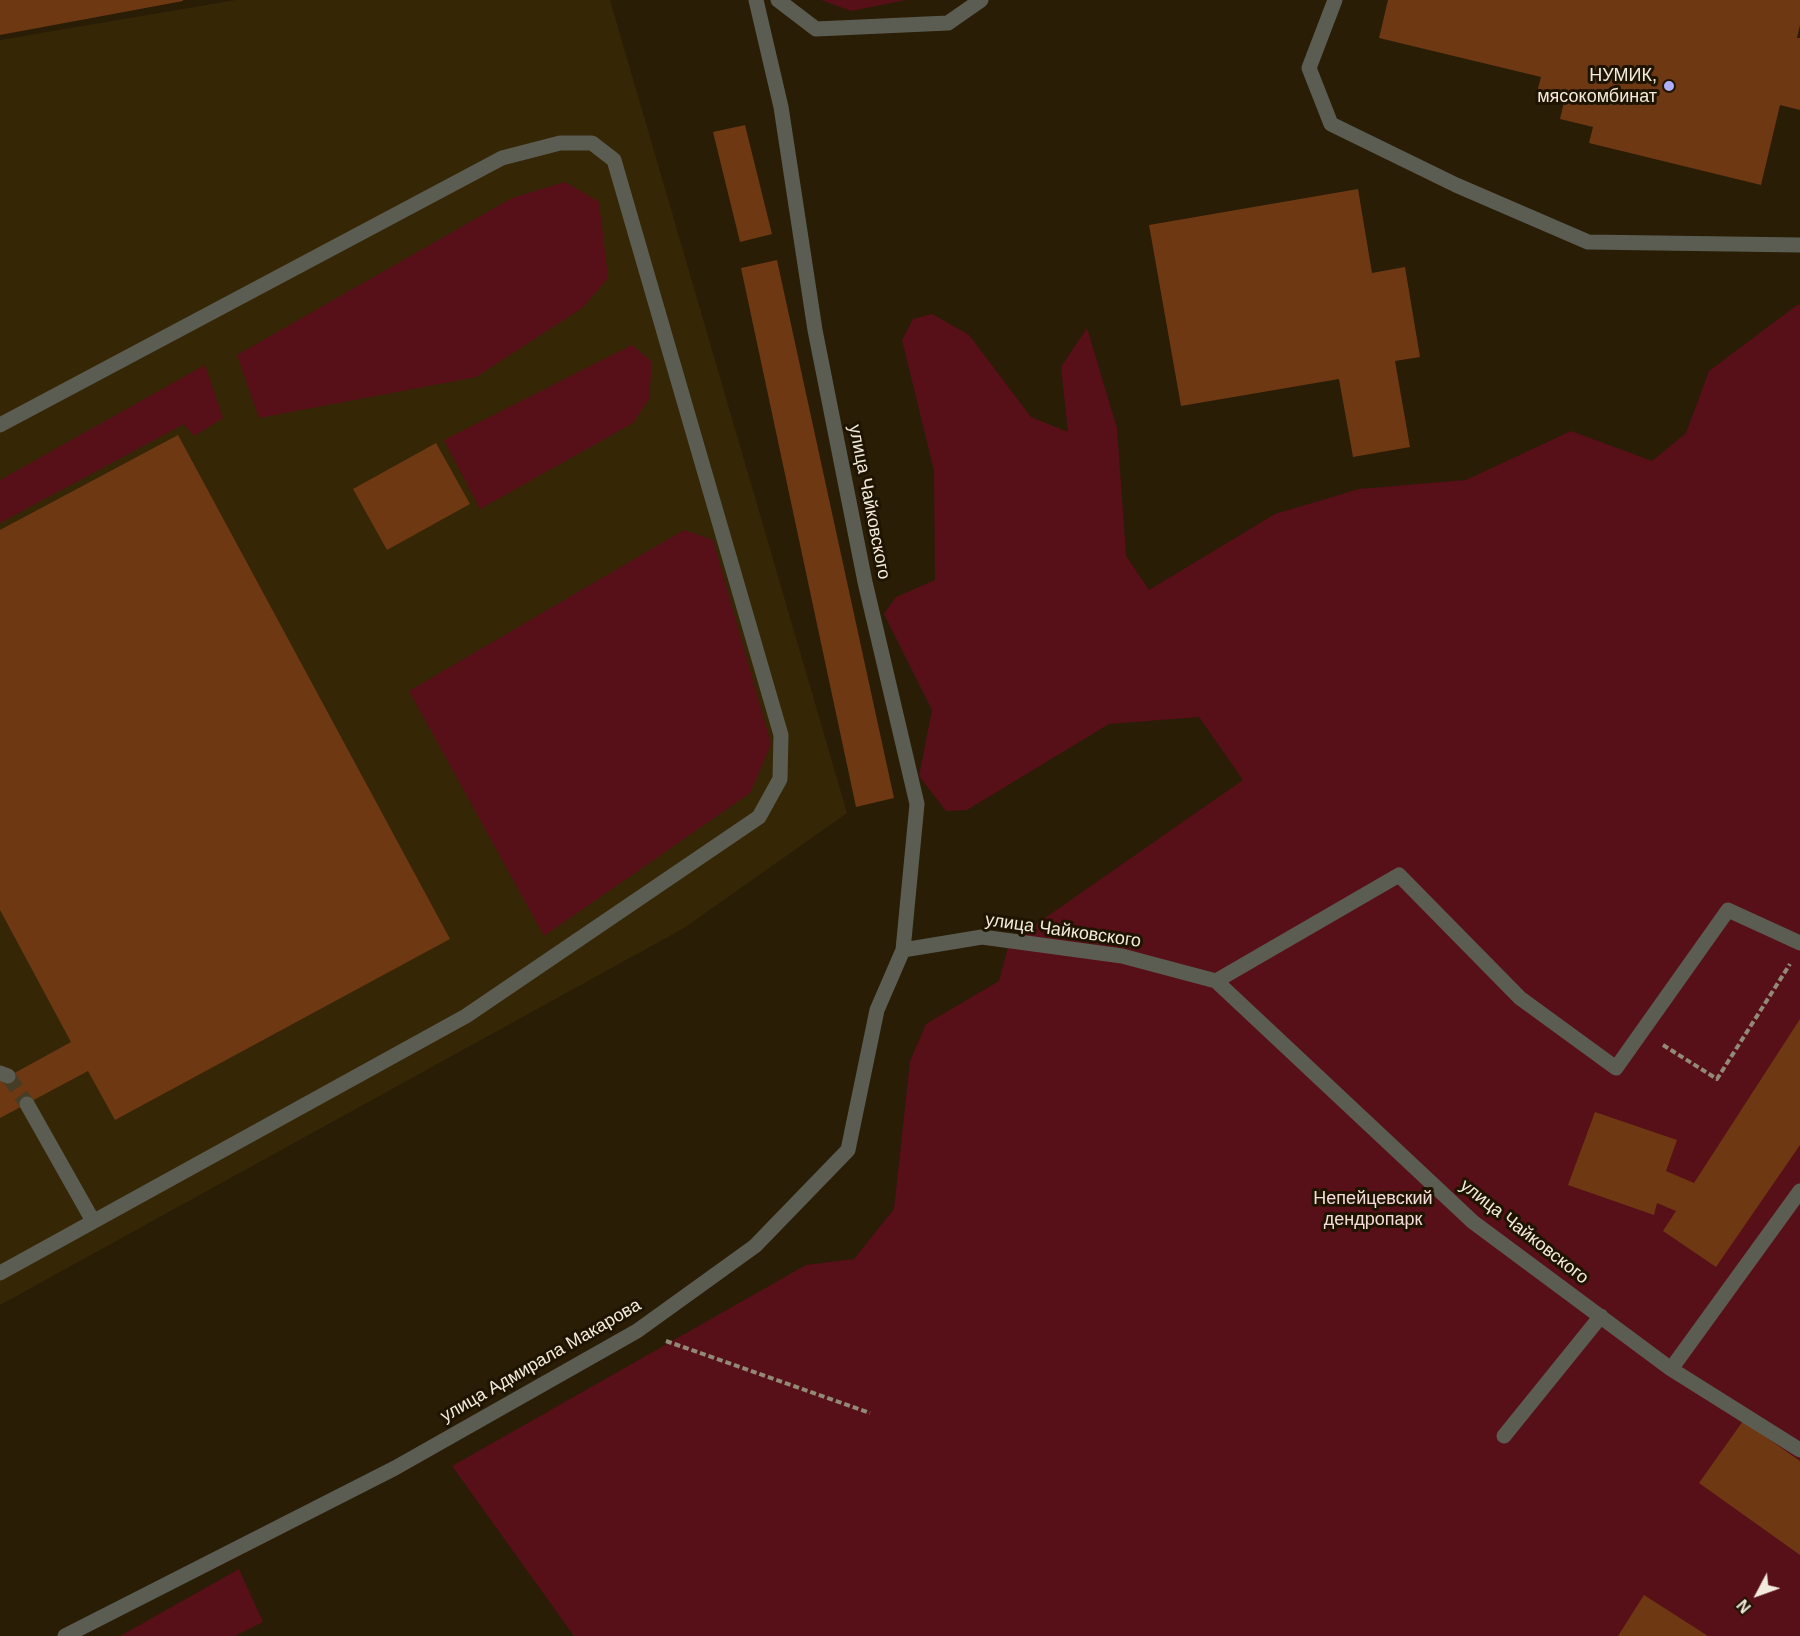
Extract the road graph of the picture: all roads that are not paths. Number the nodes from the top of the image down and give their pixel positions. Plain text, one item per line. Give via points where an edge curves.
1 (756, 0) edge
2 (778, 0) edge
3 (981, 0) edge
4 (1335, 0) edge
5 (1800, 245) edge
6 (0, 425) edge
7 (903, 950) junction
8 (1797, 951) edge
9 (1216, 981) junction
10 (27, 1104) tunnel mouth
11 (1800, 1191) edge
12 (93, 1221) junction
13 (0, 1273) edge
14 (1600, 1316) junction
15 (1671, 1369) junction
16 (1504, 1437) dead end
17 (1800, 1450) edge
18 (66, 1636) edge

1 - 7 street, улица Чайковского via 781,107 815,330 865,582 917,804
2 - 3 street via 816,29 948,23
4 - 5 street via 1309,68 1331,124 1456,185 1588,242
6 - 12 street via 502,158 560,143 592,143 614,160 782,735 780,779 759,817 466,1016
7 - 9 street, улица Чайковского via 982,938 1122,956
7 - 18 street, улица Адмирала Макарова via 877,1010 848,1150 755,1246 637,1331 395,1468
8 - 9 street via 1728,910 1616,1068 1520,998 1399,875
9 - 14 street, улица Чайковского via 1473,1222
10 - 12 street
11 - 15 street
12 - 13 street
14 - 15 street, улица Чайковского
14 - 16 street
15 - 17 street, улица Чайковского

